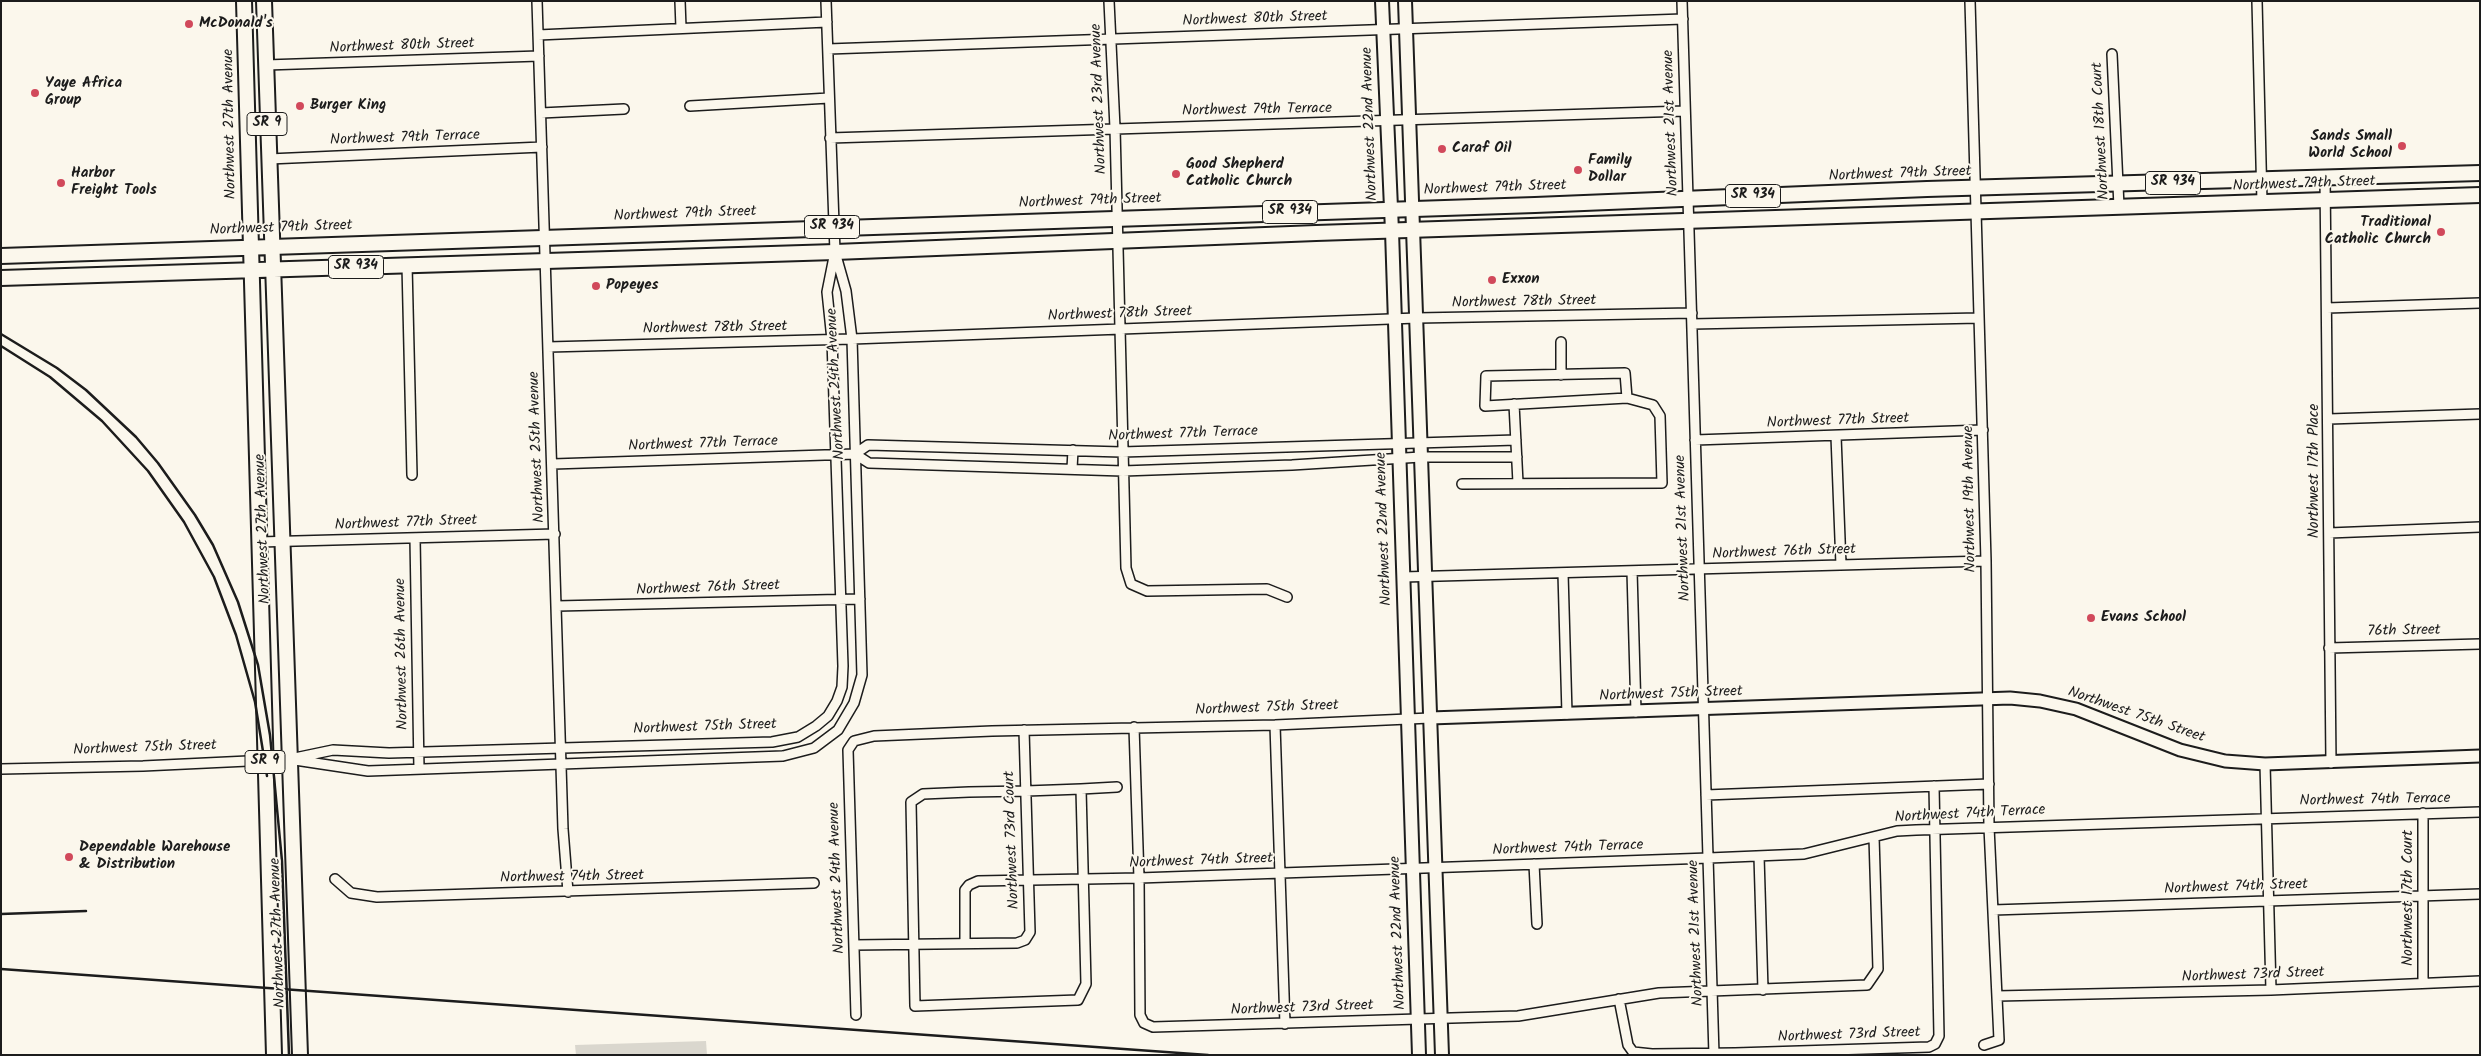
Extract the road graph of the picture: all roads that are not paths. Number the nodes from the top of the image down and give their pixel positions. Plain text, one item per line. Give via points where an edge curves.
1 (244, 1) edge
2 (249, 1) edge
3 (264, 1) edge
4 (537, 1) edge
5 (680, 1) edge
6 (826, 1) edge
7 (1109, 1) edge
8 (1382, 1) edge
9 (1405, 1) edge
10 (1682, 1) edge
11 (1970, 1) edge
12 (2257, 1) edge
13 (1683, 19) junction
14 (827, 22) junction
15 (681, 28) junction
16 (1406, 29) junction
17 (1383, 30) junction
18 (538, 35) junction
19 (1110, 38) junction
20 (828, 49) junction
21 (2112, 54) dead end
22 (539, 56) junction
23 (266, 65) junction
24 (829, 98) junction
25 (690, 106) dead end
26 (624, 109) dead end
27 (1685, 111) junction
28 (540, 113) junction
29 (1409, 120) junction
30 (1386, 121) junction
31 (1115, 128) junction
32 (830, 138) junction
33 (542, 147) junction
34 (269, 159) junction
35 (2480, 173) edge
36 (2324, 178) junction
37 (2262, 180) junction
38 (2118, 185) junction
39 (1976, 189) junction
40 (1847, 192) junction
41 (2480, 195) edge
42 (1689, 199) junction
43 (2325, 201) junction
44 (2262, 202) junction
45 (1536, 205) junction
46 (2119, 207) junction
47 (1413, 208) junction
48 (1390, 209) junction
49 (1977, 212) junction
50 (1266, 213) junction
51 (1848, 216) junction
52 (1117, 218) junction
53 (1690, 221) junction
54 (976, 222) junction
55 (1538, 225) junction
56 (834, 226) junction
57 (1414, 230) junction
58 (1392, 231) junction
59 (690, 232) junction
60 (546, 236) junction
61 (1204, 237) junction
62 (1118, 241) junction
63 (250, 246) junction
64 (272, 246) junction
65 (978, 246) junction
66 (835, 252) junction
67 (1, 256) edge
68 (691, 256) junction
69 (546, 260) junction
70 (407, 265) junction
71 (250, 270) junction
72 (272, 270) junction
73 (1, 278) edge
74 (2480, 302) edge
75 (2327, 308) junction
76 (1692, 313) junction
77 (1417, 318) junction
78 (1979, 318) junction
79 (1394, 320) junction
80 (1692, 324) junction
81 (1121, 329) junction
82 (852, 339) junction
83 (832, 340) junction
84 (1560, 342) dead end
85 (548, 347) junction
86 (1561, 375) junction
87 (276, 395) junction
88 (255, 396) junction
89 (1627, 398) junction
90 (1514, 404) junction
91 (2480, 414) edge
92 (2329, 419) junction
93 (1983, 430) junction
94 (1836, 436) junction
95 (1516, 440) junction
96 (1695, 440) junction
97 (1421, 442) junction
98 (1398, 444) junction
99 (986, 448) junction
100 (1073, 450) junction
101 (1122, 452) junction
102 (855, 454) junction
103 (837, 455) junction
104 (1422, 457) junction
105 (1517, 457) junction
106 (1399, 459) junction
107 (553, 464) junction
108 (985, 466) junction
109 (1072, 469) junction
110 (1123, 471) junction
111 (412, 475) dead end
112 (1462, 484) dead end
113 (1518, 484) junction
114 (2480, 527) edge
115 (2329, 533) junction
116 (554, 534) junction
117 (415, 538) junction
118 (259, 542) junction
119 (282, 542) junction
120 (1986, 561) junction
121 (1841, 565) junction
122 (1698, 569) junction
123 (1632, 571) junction
124 (1563, 573) junction
125 (1425, 575) junction
126 (1403, 576) junction
127 (282, 585) junction
128 (260, 586) junction
129 (1287, 597) dead end
130 (841, 599) junction
131 (860, 599) junction
132 (557, 606) junction
133 (2480, 644) edge
134 (2329, 648) junction
135 (1988, 698) junction
136 (1703, 710) junction
137 (1636, 712) junction
138 (1567, 714) junction
139 (1430, 718) junction
140 (1408, 719) junction
141 (1275, 725) junction
142 (1134, 727) junction
143 (1024, 730) junction
144 (854, 741) joint
145 (717, 744) junction
146 (643, 746) junction
147 (562, 748) junction
148 (814, 748) joint
149 (487, 750) junction
150 (419, 752) junction
151 (2480, 756) edge
152 (265, 759) junction
153 (290, 759) junction
154 (718, 759) junction
155 (644, 761) junction
156 (2331, 763) junction
157 (562, 764) junction
158 (2265, 764) junction
159 (488, 767) junction
160 (1, 769) edge
161 (419, 769) junction
162 (1989, 784) junction
163 (1934, 786) junction
164 (1117, 787) dead end
165 (1081, 789) junction
166 (1026, 791) junction
167 (1706, 795) junction
168 (2480, 812) edge
169 (2423, 813) junction
170 (2268, 817) junction
171 (1989, 827) junction
172 (1935, 829) junction
173 (1874, 837) junction
174 (1759, 856) junction
175 (1709, 858) junction
176 (1534, 864) junction
177 (1435, 868) junction
178 (1413, 869) junction
179 (1280, 873) junction
180 (1139, 878) junction
181 (336, 879) dead end
182 (1083, 879) junction
183 (1028, 880) junction
184 (814, 883) dead end
185 (568, 892) junction
186 (2423, 894) junction
187 (2480, 894) edge
188 (2268, 901) junction
189 (1993, 910) junction
190 (1537, 924) dead end
191 (965, 943) junction
192 (914, 944) junction
193 (854, 945) junction
194 (2480, 981) edge
195 (2423, 983) junction
196 (1762, 990) junction
197 (2271, 990) junction
198 (1712, 992) junction
199 (1997, 996) junction
200 (1619, 999) junction
201 (856, 1015) dead end
202 (1418, 1019) junction
203 (1440, 1019) junction
204 (1285, 1024) junction
205 (1984, 1045) dead end
206 (1714, 1054) edge
207 (274, 1055) edge
208 (300, 1055) edge
209 (1419, 1055) edge
210 (1442, 1055) edge

1 - 63 main road, Northwest 27th Avenue / SR 9
2 - 23 main road via 255,55
3 - 23 main road, Northwest 27th Avenue / SR 9
4 - 18 street, Northwest 25th Avenue
5 - 15 street
6 - 14 street, Northwest 24th Avenue
7 - 19 street, Northwest 23rd Avenue
8 - 17 main road, Northwest 22nd Avenue
9 - 16 main road
10 - 13 street, Northwest 21st Avenue
11 - 39 street, Northwest 19th Avenue
12 - 37 street
13 - 16 street, Northwest 80th Street
13 - 27 street, Northwest 21st Avenue
14 - 15 street
14 - 20 street, Northwest 24th Avenue
15 - 18 street
16 - 17 street, Northwest 80th Street
16 - 29 main road
17 - 19 street, Northwest 80th Street
17 - 30 main road, Northwest 22nd Avenue
18 - 22 street, Northwest 25th Avenue
19 - 20 street, Northwest 80th Street
19 - 31 street, Northwest 23rd Avenue
20 - 24 street, Northwest 24th Avenue
21 - 38 street, Northwest 18th Court
22 - 23 street, Northwest 80th Street
22 - 28 street, Northwest 25th Avenue
23 - 34 main road, Northwest 27th Avenue / SR 9
24 - 25 street
24 - 32 street, Northwest 24th Avenue
26 - 28 street
27 - 29 street, Northwest 79th Terrace
27 - 42 street, Northwest 21st Avenue
28 - 33 street, Northwest 25th Avenue
29 - 30 street, Northwest 79th Terrace
29 - 47 main road
30 - 31 street, Northwest 79th Terrace
30 - 48 main road, Northwest 22nd Avenue
31 - 32 street, Northwest 79th Terrace
31 - 52 street, Northwest 23rd Avenue
32 - 56 street, Northwest 24th Avenue
33 - 34 street, Northwest 79th Terrace
33 - 60 street, Northwest 25th Avenue
34 - 64 main road, Northwest 27th Avenue / SR 9
35 - 36 main road, Northwest 79th Street / SR 934
36 - 37 main road, Northwest 79th Street / SR 934
36 - 43 street, Northwest 17th Place
37 - 38 main road, Northwest 79th Street / SR 934
37 - 44 street
38 - 39 main road, Northwest 79th Street / SR 934
38 - 46 street, Northwest 18th Court
39 - 40 main road, Northwest 79th Street / SR 934
39 - 49 street, Northwest 19th Avenue
40 - 42 main road, Northwest 79th Street / SR 934
40 - 51 main road
41 - 43 main road, Northwest 79th Street / SR 934
42 - 45 main road, Northwest 79th Street / SR 934
42 - 53 street, Northwest 21st Avenue
43 - 44 main road, Northwest 79th Street / SR 934
43 - 75 street, Northwest 17th Place
44 - 46 main road, Northwest 79th Street / SR 934
45 - 47 main road, Northwest 79th Street / SR 934
45 - 55 main road
46 - 49 main road, Northwest 79th Street / SR 934
47 - 48 main road, Northwest 79th Street / SR 934
47 - 57 main road
48 - 50 main road, Northwest 79th Street / SR 934
48 - 58 main road, Northwest 22nd Avenue
49 - 51 main road, Northwest 79th Street / SR 934
49 - 78 street, Northwest 19th Avenue
50 - 52 main road, Northwest 79th Street / SR 934
50 - 61 main road via 1248,228
51 - 53 main road, Northwest 79th Street / SR 934
52 - 54 main road, Northwest 79th Street / SR 934
52 - 62 street, Northwest 23rd Avenue
53 - 55 main road, Northwest 79th Street / SR 934
53 - 76 street, Northwest 21st Avenue
54 - 56 main road, Northwest 79th Street / SR 934
54 - 65 main road
55 - 57 main road, Northwest 79th Street / SR 934
56 - 59 main road, Northwest 79th Street / SR 934
56 - 66 street, Northwest 24th Avenue
57 - 58 main road, Northwest 79th Street / SR 934
57 - 77 main road
58 - 61 main road, Northwest 79th Street / SR 934
58 - 79 main road, Northwest 22nd Avenue
59 - 60 main road, Northwest 79th Street / SR 934
59 - 68 main road
60 - 64 main road, Northwest 79th Street / SR 934
60 - 69 street, Northwest 25th Avenue
61 - 62 main road, Northwest 79th Street / SR 934
62 - 65 main road, Northwest 79th Street / SR 934
62 - 81 street, Northwest 23rd Avenue
63 - 64 main road, Northwest 79th Street / SR 934
63 - 67 main road, Northwest 79th Street / SR 934
63 - 71 main road, Northwest 27th Avenue / SR 9
64 - 72 main road, Northwest 27th Avenue / SR 9
65 - 66 main road, Northwest 79th Street / SR 934
66 - 68 main road, Northwest 79th Street / SR 934
66 - 82 street, Northwest 24th Avenue via 846,292
66 - 83 street, Northwest 75th Street via 827,292
68 - 69 main road, Northwest 79th Street / SR 934
69 - 70 main road, Northwest 79th Street / SR 934
69 - 85 street, Northwest 25th Avenue
70 - 72 main road, Northwest 79th Street / SR 934
70 - 111 street
71 - 72 main road, Northwest 79th Street / SR 934
71 - 73 main road, Northwest 79th Street / SR 934
71 - 88 main road, Northwest 27th Avenue / SR 9
72 - 87 main road, Northwest 27th Avenue / SR 9
74 - 75 street
75 - 92 street, Northwest 17th Place
76 - 77 street, Northwest 78th Street
76 - 80 street, Northwest 21st Avenue
77 - 79 street, Northwest 78th Street
77 - 97 main road
78 - 80 street
78 - 93 street, Northwest 19th Avenue
79 - 81 street, Northwest 78th Street
79 - 98 main road, Northwest 22nd Avenue
80 - 96 street, Northwest 21st Avenue
81 - 82 street, Northwest 78th Street
81 - 101 street, Northwest 23rd Avenue
82 - 83 street, Northwest 78th Street
82 - 102 street, Northwest 24th Avenue
83 - 85 street, Northwest 78th Street
83 - 103 street, Northwest 75th Street
84 - 86 street
85 - 107 street, Northwest 25th Avenue
86 - 89 street via 1626,373
86 - 90 street via 1486,376 1485,406
87 - 88 main road
87 - 119 main road, Northwest 27th Avenue / SR 9
88 - 118 main road, Northwest 27th Avenue / SR 9
89 - 90 street
89 - 113 street via 1653,405 1660,416 1662,483
90 - 95 street
91 - 92 street
92 - 115 street, Northwest 17th Place
93 - 94 street, Northwest 77th Street
93 - 120 street, Northwest 19th Avenue
94 - 96 street, Northwest 77th Street
94 - 121 street
95 - 97 street, Northwest 77th Terrace
95 - 105 street
96 - 122 street, Northwest 21st Avenue
97 - 98 street, Northwest 77th Terrace
97 - 104 main road
98 - 101 street, Northwest 77th Terrace
98 - 106 main road, Northwest 22nd Avenue
99 - 100 street, Northwest 77th Terrace
99 - 102 street, Northwest 77th Terrace via 868,445
99 - 108 street
100 - 101 street, Northwest 77th Terrace
100 - 109 street
101 - 110 street, Northwest 23rd Avenue
102 - 103 street, Northwest 77th Terrace
102 - 108 street, Northwest 77th Terrace via 869,463
102 - 131 street, Northwest 24th Avenue
103 - 107 street, Northwest 77th Terrace
103 - 130 street, Northwest 75th Street
104 - 105 street, Northwest 77th Terrace
104 - 106 street, Northwest 77th Terrace
104 - 125 main road
105 - 113 street
106 - 110 street, Northwest 77th Terrace
106 - 126 main road, Northwest 22nd Avenue
107 - 116 street, Northwest 25th Avenue
108 - 109 street, Northwest 77th Terrace
109 - 110 street, Northwest 77th Terrace
110 - 129 street, Northwest 23rd Avenue via 1126,568 1131,584 1147,591 1267,589
112 - 113 street
114 - 115 street
115 - 134 street, Northwest 17th Place
116 - 117 street, Northwest 77th Street
116 - 132 street, Northwest 25th Avenue
117 - 119 street, Northwest 77th Street
117 - 150 street, Northwest 26th Avenue
118 - 119 street, Northwest 77th Street
118 - 128 main road, Northwest 27th Avenue / SR 9
119 - 127 main road, Northwest 27th Avenue / SR 9
120 - 121 street, Northwest 76th Street
120 - 135 street, Northwest 19th Avenue
121 - 122 street, Northwest 76th Street
122 - 123 street, Northwest 76th Street
122 - 136 street, Northwest 21st Avenue
123 - 124 street, Northwest 76th Street
123 - 137 street
124 - 125 street, Northwest 76th Street
124 - 138 street
125 - 126 street, Northwest 76th Street
125 - 139 main road
126 - 140 main road, Northwest 22nd Avenue
127 - 128 main road
127 - 153 main road, Northwest 27th Avenue / SR 9
128 - 152 main road, Northwest 27th Avenue / SR 9
130 - 131 street, Northwest 76th Street
130 - 132 street, Northwest 76th Street
130 - 145 street, Northwest 75th Street via 842,687 828,716 798,737 788,740
131 - 148 street, Northwest 24th Avenue via 862,676 854,703 838,730
132 - 147 street, Northwest 25th Avenue
133 - 134 street, 76th Street
134 - 156 street, Northwest 17th Place
135 - 136 street, Northwest 75th Street
135 - 158 street, Northwest 75th Street via 2040,701 2076,709 2180,750 2225,761
135 - 162 street, Northwest 19th Avenue
136 - 137 street, Northwest 75th Street
136 - 167 street, Northwest 21st Avenue
137 - 138 street, Northwest 75th Street
138 - 139 street, Northwest 75th Street
139 - 140 street, Northwest 75th Street
139 - 177 main road
140 - 141 street, Northwest 75th Street
140 - 178 main road, Northwest 22nd Avenue
141 - 142 street, Northwest 75th Street
141 - 179 street
142 - 143 street, Northwest 75th Street
142 - 180 street
143 - 144 street, Northwest 75th Street via 874,736
143 - 166 street, Northwest 73rd Court
144 - 193 street, Northwest 24th Avenue via 848,750
145 - 146 street, Northwest 75th Street
145 - 154 street
146 - 147 street, Northwest 75th Street
146 - 155 street
147 - 149 street, Northwest 75th Street
147 - 157 street, Northwest 25th Avenue
148 - 154 street, Northwest 75th Street via 782,756
149 - 150 street, Northwest 75th Street
149 - 159 street
150 - 153 street, Northwest 75th Street via 333,750
150 - 161 street, Northwest 26th Avenue
151 - 156 street, Northwest 75th Street
152 - 153 street, Northwest 75th Street
152 - 160 street, Northwest 75th Street
152 - 207 main road, Northwest 27th Avenue / SR 9
153 - 161 street, Northwest 75th Street via 368,771
153 - 208 main road, Northwest 27th Avenue / SR 9
154 - 155 street, Northwest 75th Street
155 - 157 street, Northwest 75th Street
156 - 158 street, Northwest 75th Street
157 - 159 street, Northwest 75th Street
157 - 185 street, Northwest 25th Avenue
158 - 170 street
159 - 161 street, Northwest 75th Street
162 - 163 street, Northwest 74th Terrace
162 - 171 street, Northwest 19th Avenue
163 - 167 street, Northwest 74th Terrace
163 - 172 street
164 - 165 street
165 - 166 street
165 - 182 street
166 - 183 street, Northwest 73rd Court
166 - 192 street via 923,794 911,802
167 - 175 street, Northwest 21st Avenue
168 - 169 street, Northwest 74th Terrace
169 - 170 street, Northwest 74th Terrace
169 - 186 street, Northwest 17th Court
170 - 171 street, Northwest 74th Terrace
170 - 188 street
171 - 172 street, Northwest 74th Terrace
171 - 189 street, Northwest 19th Avenue
172 - 173 street, Northwest 74th Terrace via 1896,831
172 - 206 street, Northwest 73rd Street via 1938,1042 1929,1047
173 - 174 street, Northwest 74th Terrace via 1804,854
173 - 196 street, Northwest 73rd Street via 1878,969 1874,977 1867,985 1856,987
174 - 175 street, Northwest 74th Terrace
174 - 196 street
175 - 176 street, Northwest 74th Terrace
175 - 198 street, Northwest 21st Avenue
176 - 177 street, Northwest 74th Terrace
176 - 190 street
177 - 178 street, Northwest 74th Street
177 - 203 main road
178 - 179 street, Northwest 74th Street
178 - 202 main road, Northwest 22nd Avenue
179 - 180 street, Northwest 74th Street
179 - 204 street
180 - 182 street, Northwest 74th Street
180 - 204 street, Northwest 73rd Street via 1140,1015 1144,1023 1153,1027
181 - 185 street, Northwest 74th Street via 351,893 366,896
182 - 183 street, Northwest 74th Street
182 - 192 street via 1086,984 1078,1000 915,1006
183 - 191 street, Northwest 74th Street via 978,881 969,885 965,895
183 - 191 street, Northwest 73rd Court via 1030,932 1024,940 1017,943
184 - 185 street, Northwest 74th Street
186 - 187 street, Northwest 74th Street
186 - 188 street, Northwest 74th Street
186 - 195 street, Northwest 17th Court
188 - 189 street, Northwest 74th Street
188 - 197 street
189 - 199 street, Northwest 19th Avenue
191 - 192 street
192 - 193 street
193 - 201 street, Northwest 24th Avenue
194 - 195 street, Northwest 73rd Street
195 - 197 street, Northwest 73rd Street
196 - 198 street, Northwest 73rd Street
197 - 199 street, Northwest 73rd Street
198 - 200 street, Northwest 73rd Street via 1659,993
198 - 206 street, Northwest 21st Avenue
199 - 205 street via 2000,1040
200 - 203 street, Northwest 73rd Street via 1518,1016
200 - 206 street, Northwest 73rd Street via 1628,1045 1633,1052
202 - 203 street, Northwest 73rd Street
202 - 204 street, Northwest 73rd Street
202 - 209 main road, Northwest 22nd Avenue
203 - 210 main road

